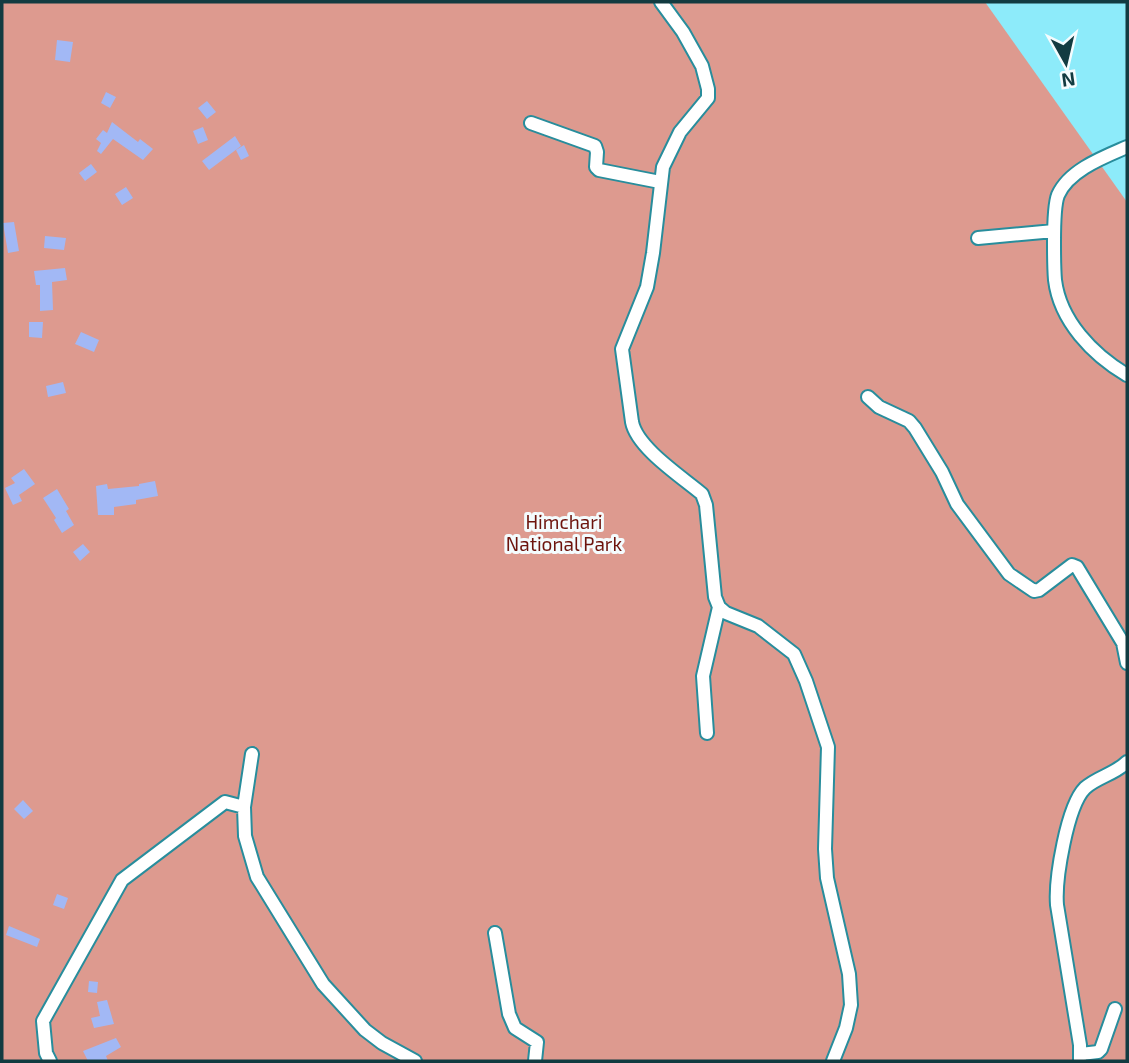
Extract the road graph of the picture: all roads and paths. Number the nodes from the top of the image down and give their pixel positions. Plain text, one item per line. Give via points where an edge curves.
1 (661, 2) edge
2 (531, 123) dead end
3 (1127, 147) edge
4 (660, 182) junction
5 (1054, 231) junction
6 (978, 238) dead end
7 (1127, 375) edge
8 (868, 397) dead end
9 (719, 607) junction
10 (1127, 663) edge
11 (707, 733) dead end
12 (252, 754) dead end
13 (1127, 762) edge
14 (244, 807) junction
15 (495, 933) dead end
16 (1115, 1009) dead end
17 (1080, 1058) edge
18 (50, 1061) edge
19 (415, 1061) edge
20 (535, 1061) edge
21 (833, 1061) edge

1 - 4 street via 702,66 708,98 680,132
2 - 4 street via 595,146 598,170
3 - 5 street via 1074,175 1058,195
4 - 9 street via 649,275 624,342 623,364 634,430 648,449 702,494
5 - 6 street
5 - 7 street via 1055,281 1062,309 1076,331
8 - 10 street via 915,428 957,504 1009,574 1034,591 1072,565 1077,567 1123,643
9 - 11 street via 703,676
9 - 21 street via 758,626 794,654 828,747 827,878 852,1005
12 - 14 street
13 - 17 street via 1080,794 1058,869 1057,905
14 - 18 street via 225,802 122,880 43,1021
14 - 19 street via 245,836 257,877 323,984 365,1030
15 - 20 street via 509,1014 515,1028 537,1042
16 - 17 street via 1101,1049

